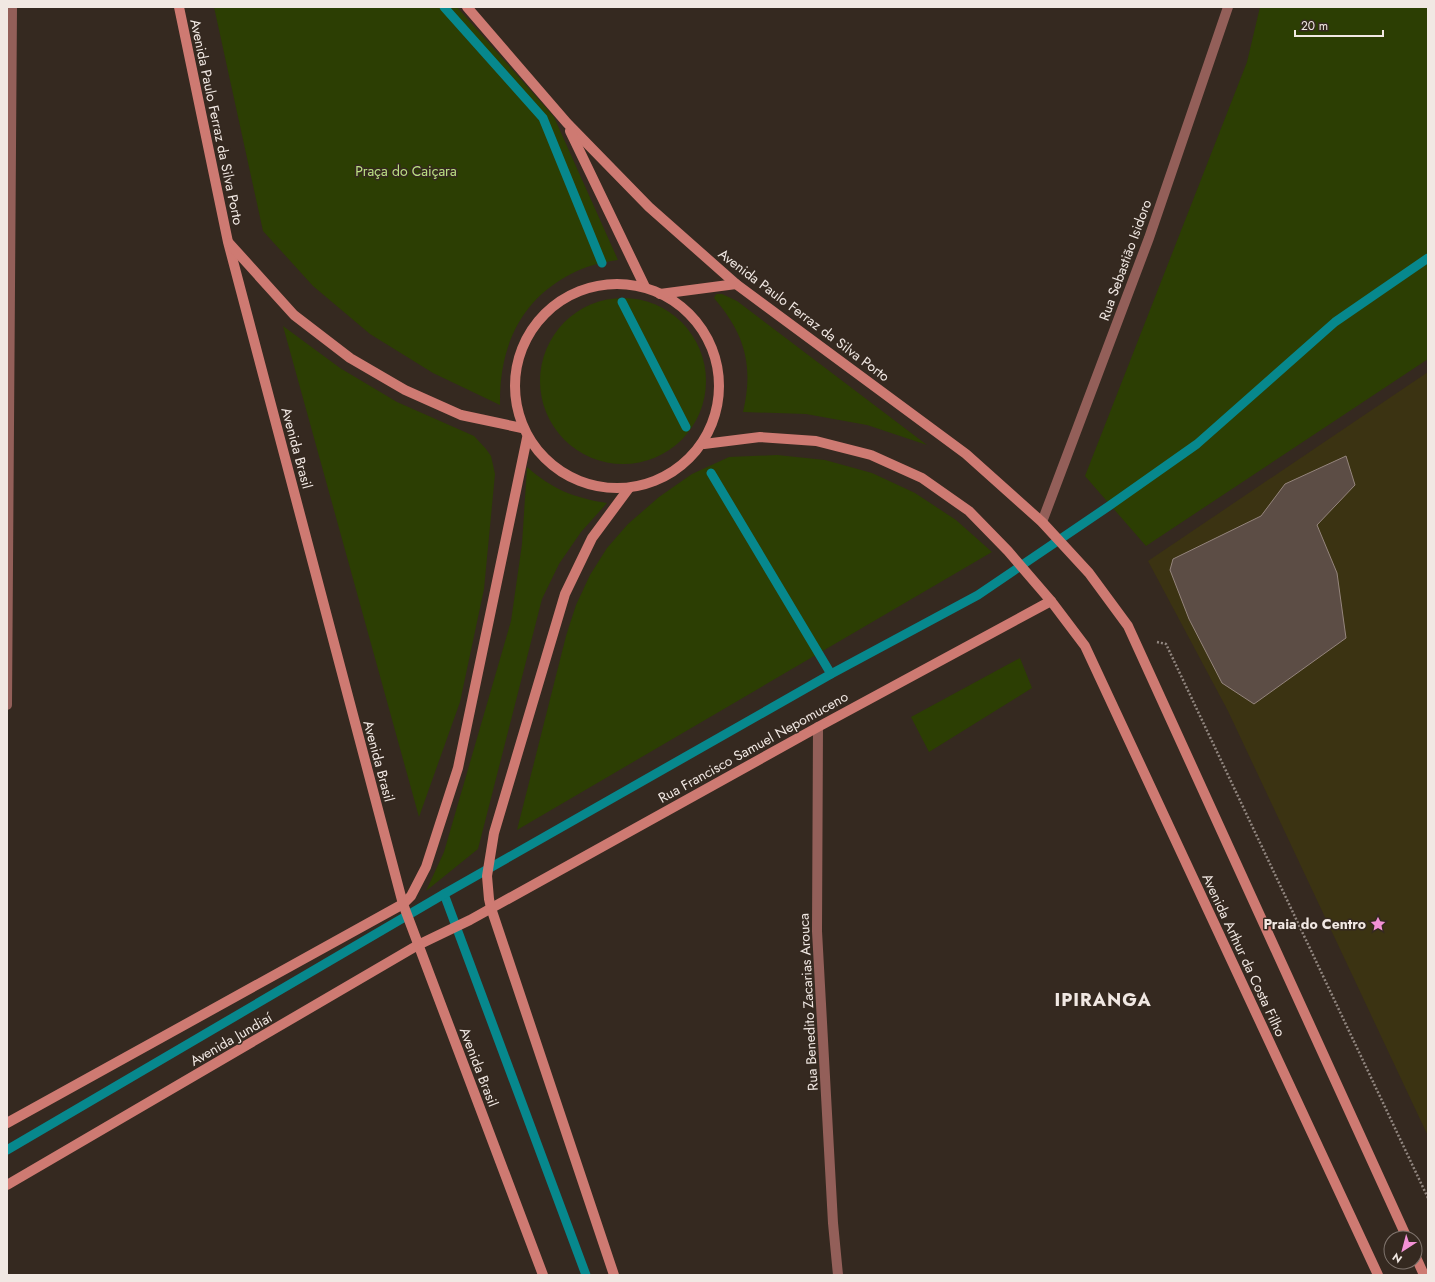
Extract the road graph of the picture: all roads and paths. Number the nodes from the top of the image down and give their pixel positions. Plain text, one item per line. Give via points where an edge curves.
1 (12, 7) edge
2 (179, 7) edge
3 (467, 7) edge
4 (1228, 7) edge
5 (567, 123) junction
6 (228, 242) junction
7 (736, 284) junction
8 (645, 287) junction
9 (660, 294) junction
10 (522, 428) junction
11 (527, 438) junction
12 (704, 444) junction
13 (629, 488) junction
14 (1042, 522) junction
15 (1051, 602) junction
16 (1130, 630) junction
17 (7, 705) edge
18 (818, 727) junction
19 (491, 908) junction
20 (404, 909) junction
21 (470, 920) joint
22 (416, 941) junction
23 (7, 1123) edge
24 (7, 1185) edge
25 (1428, 1198) edge
26 (1403, 1230) edge
27 (543, 1275) edge
28 (614, 1275) edge
29 (838, 1275) edge
30 (1378, 1275) edge

1 - 17 street
2 - 6 main road, Avenida Paulo Ferraz da Silva Porto
3 - 5 main road, Avenida Paulo Ferraz da Silva Porto
4 - 14 street, Rua Sebastião Isidoro via 1149,238
5 - 7 main road, Avenida Paulo Ferraz da Silva Porto via 649,208
5 - 8 main road
6 - 10 main road via 294,315 350,358 405,390 461,415
6 - 20 main road, Avenida Brasil
7 - 9 main road
7 - 14 main road, Avenida Paulo Ferraz da Silva Porto via 966,454
8 - 9 main road
8 - 10 main road via 611,284 578,291 549,309 528,335 517,368 514,407
9 - 12 main road via 674,300 698,322 714,350 720,382 717,413
10 - 11 main road
11 - 13 main road via 544,459 566,474 596,486
11 - 20 main road via 458,768 426,867
12 - 13 main road via 684,465 658,480
12 - 15 main road, Avenida Arthur da Costa Filho via 760,437 816,441 871,455 922,478 969,511 1008,551
13 - 19 main road via 592,538 565,594 494,833 487,876
14 - 16 main road, Avenida Paulo Ferraz da Silva Porto via 1089,573
15 - 18 main road, Rua Francisco Samuel Nepomuceno
15 - 30 main road, Avenida Arthur da Costa Filho via 1085,646
16 - 25 path via 1166,644
16 - 26 main road
18 - 19 main road, Rua Francisco Samuel Nepomuceno
18 - 29 street, Rua Benedito Zacarias Arouca via 817,931
19 - 21 main road, Rua Francisco Samuel Nepomuceno
19 - 28 main road
20 - 22 main road, Avenida Brasil
20 - 23 main road
21 - 22 main road, Avenida Jundiaí via 434,937
22 - 24 main road, Avenida Jundiaí
22 - 27 main road, Avenida Brasil

